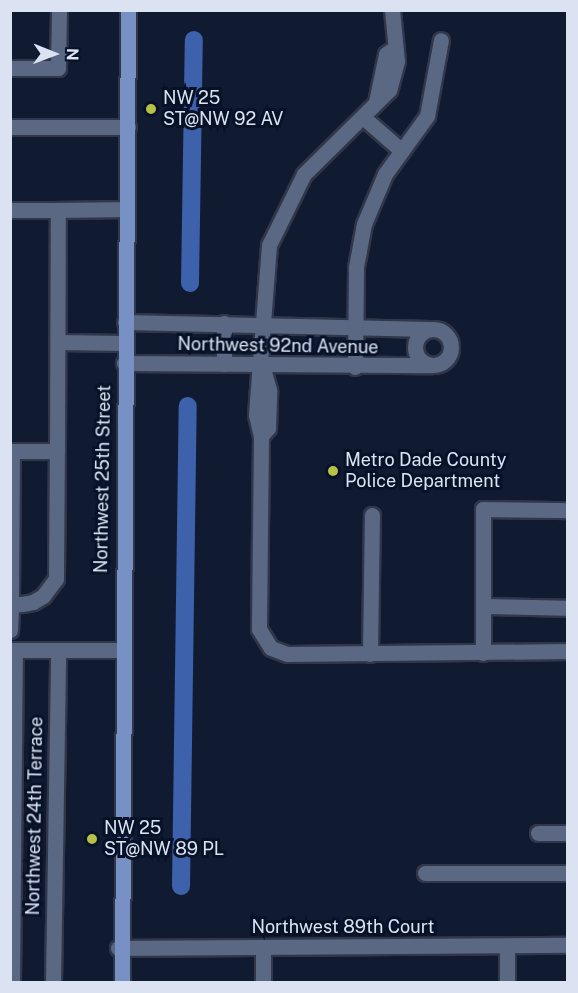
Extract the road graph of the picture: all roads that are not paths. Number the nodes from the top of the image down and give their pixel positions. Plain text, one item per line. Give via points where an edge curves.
1 (59, 10) edge
2 (128, 10) edge
3 (392, 10) edge
4 (441, 40) dead end
5 (10, 68) edge
6 (364, 118) junction
7 (10, 127) edge
8 (128, 127) junction
9 (402, 151) junction
10 (127, 209) junction
11 (12, 210) edge
12 (58, 210) junction
13 (124, 322) junction
14 (224, 323) junction
15 (262, 324) junction
16 (356, 325) junction
17 (429, 329) junction
18 (58, 342) junction
19 (124, 343) junction
20 (124, 363) junction
21 (224, 364) junction
22 (262, 364) junction
23 (432, 365) junction
24 (355, 367) junction
25 (11, 451) edge
26 (57, 451) junction
27 (11, 492) edge
28 (567, 510) edge
29 (372, 515) dead end
30 (11, 605) edge
31 (483, 606) junction
32 (567, 608) edge
33 (10, 630) edge
34 (13, 650) edge
35 (57, 650) junction
36 (120, 650) junction
37 (567, 651) edge
38 (483, 653) junction
39 (370, 654) junction
40 (538, 833) dead end
41 (567, 833) edge
42 (425, 873) dead end
43 (567, 873) edge
44 (567, 945) edge
45 (507, 946) junction
46 (263, 947) junction
47 (118, 948) junction
48 (12, 982) edge
49 (52, 982) edge
50 (110, 982) edge
51 (122, 982) edge
52 (263, 982) edge
53 (507, 982) edge

1 - 5 street via 58,68
2 - 8 main road, Northwest 25th Street
3 - 6 street via 392,50 397,61 392,82 384,99 376,102
4 - 9 street via 433,102
6 - 9 street
6 - 15 street via 315,161 287,200 266,262
7 - 8 street
8 - 10 main road, Northwest 25th Street
9 - 16 street via 378,186 364,224
10 - 12 street
10 - 13 main road, Northwest 25th Street
11 - 12 street
12 - 18 street
13 - 14 street, Northwest 92nd Avenue
13 - 19 main road, Northwest 25th Street
14 - 15 street, Northwest 92nd Avenue
14 - 21 street
15 - 16 street, Northwest 92nd Avenue
15 - 22 street
16 - 17 street, Northwest 92nd Avenue
16 - 24 street
17 - 23 street via 414,345 417,356
17 - 23 street via 446,334 451,345 444,362
18 - 19 street
18 - 26 street
19 - 20 main road, Northwest 25th Street
20 - 21 street, Northwest 92nd Avenue
20 - 36 main road, Northwest 25th Street
21 - 22 street, Northwest 92nd Avenue
22 - 24 street, Northwest 92nd Avenue
22 - 39 street via 269,390 268,428 261,436 261,636 271,648 287,654
23 - 24 street, Northwest 92nd Avenue
25 - 26 street
25 - 27 street
26 - 30 street via 56,579 43,596
27 - 30 street
28 - 31 street via 483,509
29 - 39 street
30 - 33 street
31 - 32 street
31 - 38 street
34 - 35 street
34 - 48 street
35 - 36 street
35 - 49 street, Northwest 24th Terrace
36 - 47 main road, Northwest 25th Street
37 - 38 street
38 - 39 street
40 - 41 street
42 - 43 street
44 - 45 street, Northwest 89th Court
45 - 46 street, Northwest 89th Court
45 - 53 street
46 - 47 street, Northwest 89th Court
46 - 52 street
47 - 50 main road, Northwest 25th Street
47 - 51 main road, Northwest 25th Street

